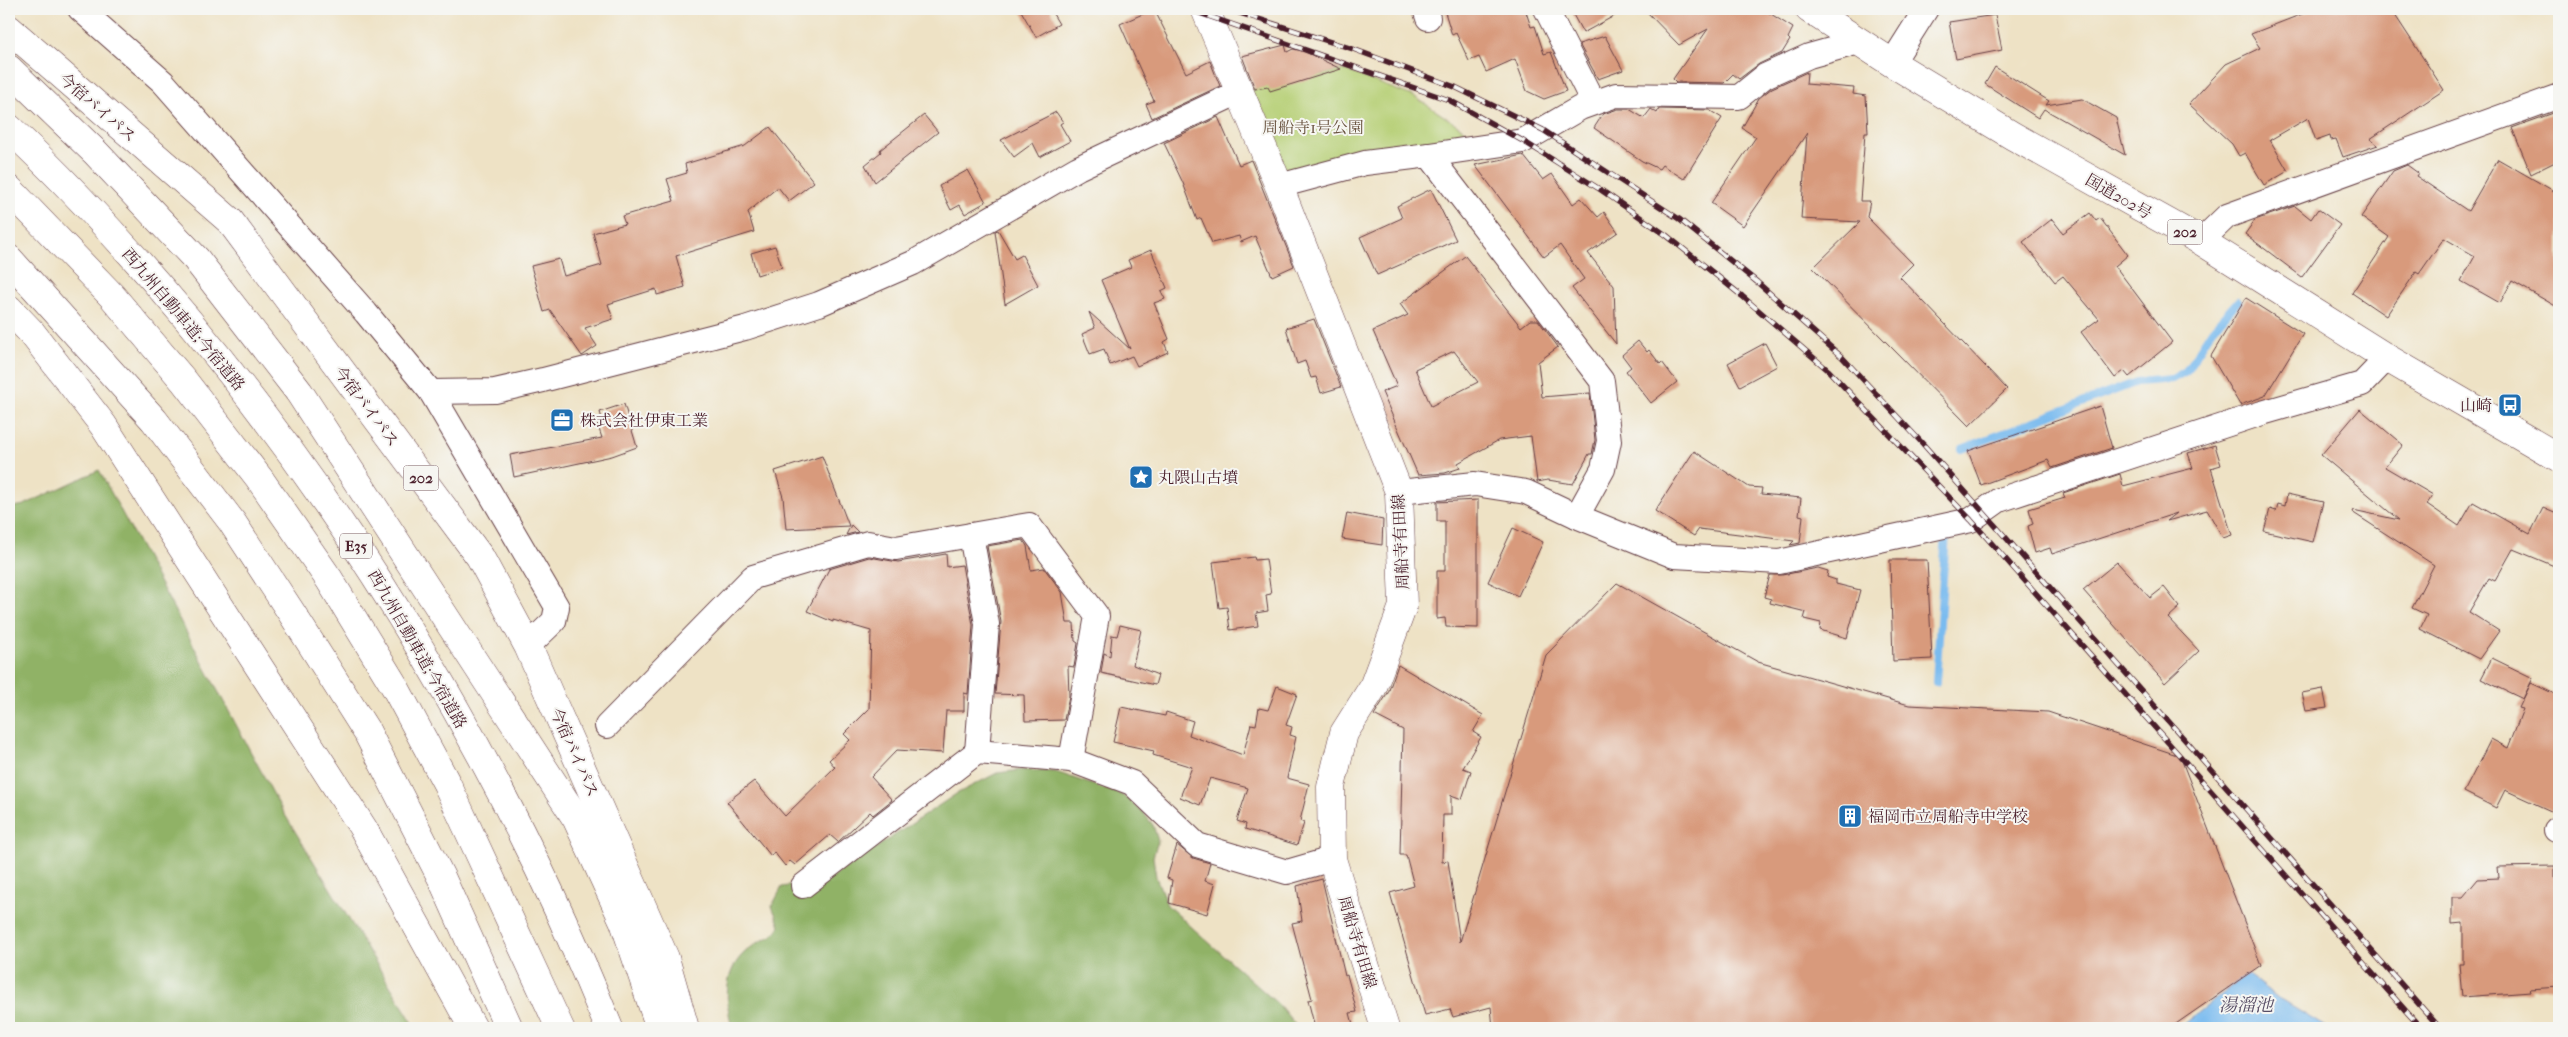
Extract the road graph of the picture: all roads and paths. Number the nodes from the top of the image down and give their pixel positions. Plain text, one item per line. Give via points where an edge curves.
1 (80, 9) edge
2 (1205, 9) edge
3 (1546, 9) edge
4 (1809, 9) edge
5 (1926, 9) edge
6 (9, 29) edge
7 (1859, 42) junction
8 (1892, 63) junction
9 (9, 69) edge
10 (1239, 92) junction
11 (2559, 96) edge
12 (1593, 102) junction
13 (9, 128) edge
14 (1429, 155) junction
15 (1279, 186) junction
16 (9, 189) edge
17 (2201, 241) junction
18 (9, 259) edge
19 (9, 309) edge
20 (2387, 358) junction
21 (432, 392) junction
22 (2559, 458) edge
23 (1400, 492) junction
24 (1577, 516) junction
25 (971, 535) junction
26 (528, 646) junction
27 (607, 726) dead end
28 (977, 752) junction
29 (1071, 760) junction
30 (2559, 827) edge
31 (2559, 831) edge
32 (1332, 859) junction
33 (803, 886) dead end
34 (473, 1028) edge
35 (509, 1028) edge
36 (560, 1028) edge
37 (609, 1028) edge
38 (660, 1028) edge
39 (685, 1028) edge
40 (1385, 1028) edge

1 - 21 street via 163,82
2 - 10 main road, 周船寺有田線
3 - 12 street
4 - 7 main road, 国道202号 / 202
5 - 8 street
6 - 26 main road, 今宿バイパス / 202 via 230,221 480,557
7 - 8 main road, 国道202号 / 202
7 - 12 street via 1810,56 1765,76 1739,97 1616,95
8 - 17 main road, 国道202号 / 202 via 2021,141
9 - 38 main road via 96,152 196,259 299,392 576,818 624,922
10 - 15 main road, 周船寺有田線
10 - 21 street via 1078,168 913,263 819,304 745,328 543,380 495,390
11 - 17 street via 2227,216
12 - 14 street via 1523,142
13 - 37 main road, 西九州自動車道;今宿道路 / E35 via 146,271 227,367 374,571 434,671 505,803 581,960
14 - 15 street via 1365,163
14 - 24 street via 1602,382 1609,441 1603,469
15 - 23 main road, 周船寺有田線
16 - 36 main road, E35 via 112,296 184,381 259,478 330,579 395,687 447,784
17 - 20 main road, 国道202号 / 202
18 - 35 main road via 154,420 232,522 286,604 367,732 442,879
19 - 34 main road via 32,333 103,425 358,820
20 - 22 main road, 国道202号 / 202
20 - 24 street via 2362,384 2262,413 1999,500 1971,520 1779,562 1674,556
21 - 26 street via 557,607 554,621
23 - 24 street via 1475,484 1526,492
23 - 32 main road, 周船寺有田線 via 1402,606 1373,687 1344,733 1331,787
25 - 27 street via 896,548 868,543 753,577
25 - 28 street via 987,624
25 - 29 street via 1028,525 1097,616
26 - 39 main road, 今宿バイパス / 202 via 665,958
28 - 29 street
28 - 33 street
29 - 32 street via 1132,783 1196,845 1287,872
30 - 31 street via 2556,830
32 - 40 main road, 周船寺有田線

